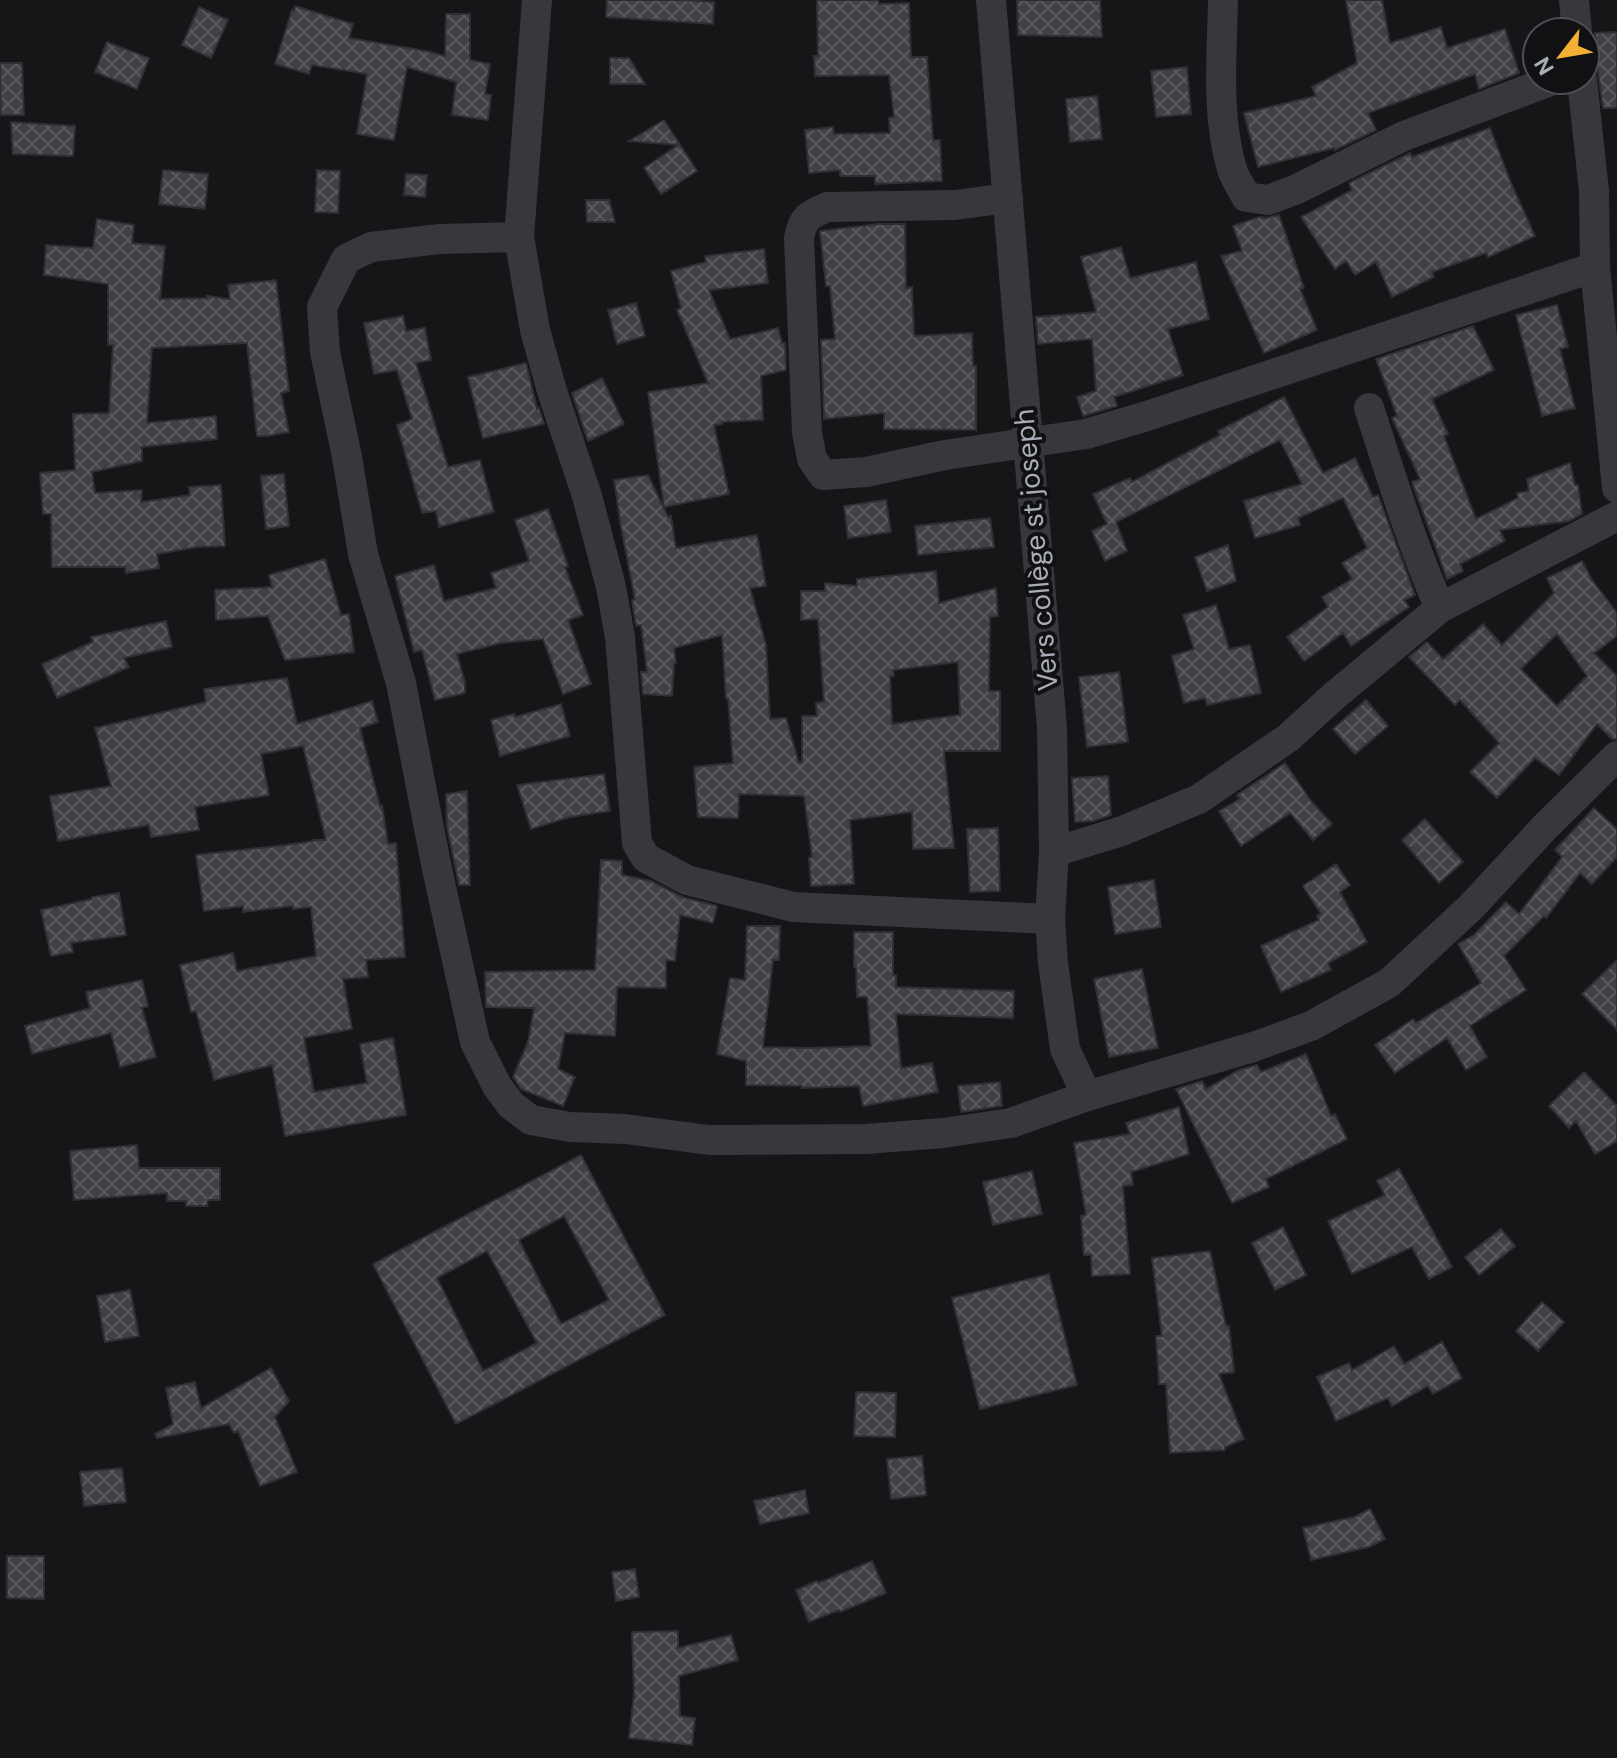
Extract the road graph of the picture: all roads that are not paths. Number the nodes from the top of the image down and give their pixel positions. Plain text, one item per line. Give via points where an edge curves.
1 (537, 0) edge
2 (991, 0) edge
3 (1223, 0) edge
4 (1521, 92) edge
5 (1585, 96) edge
6 (1605, 190) edge
7 (1008, 198) junction
8 (519, 237) junction
9 (1595, 267) junction
10 (1369, 408) dead end
11 (1027, 443) junction
12 (1617, 488) edge
13 (1617, 516) edge
14 (1440, 608) junction
15 (1617, 756) edge
16 (1054, 852) junction
17 (1050, 919) junction
18 (1087, 1096) junction

1 - 8 street
2 - 7 street, Vers collège st joseph
3 - 4 street via 1223,125 1233,171 1246,197 1268,200 1297,189 1404,136
5 - 6 street
6 - 9 street
7 - 11 street, Vers collège st joseph
7 - 11 street via 955,205 827,207 802,223 807,433 812,459 823,475
8 - 17 street via 535,330 611,587 637,843 646,858 687,880 793,907
8 - 18 street via 371,247 346,259 322,307 325,352 363,554 401,683 475,1042 497,1086 531,1120 709,1140 943,1133 1011,1123
9 - 11 street via 1147,416 1086,434
9 - 12 street
10 - 14 street
11 - 16 street, Vers collège st joseph via 1052,728
13 - 14 street
14 - 16 street via 1288,738 1199,799
15 - 18 street via 1389,983 1311,1026
16 - 17 street, Vers collège st joseph
17 - 18 street, Vers collège st joseph via 1065,1049

